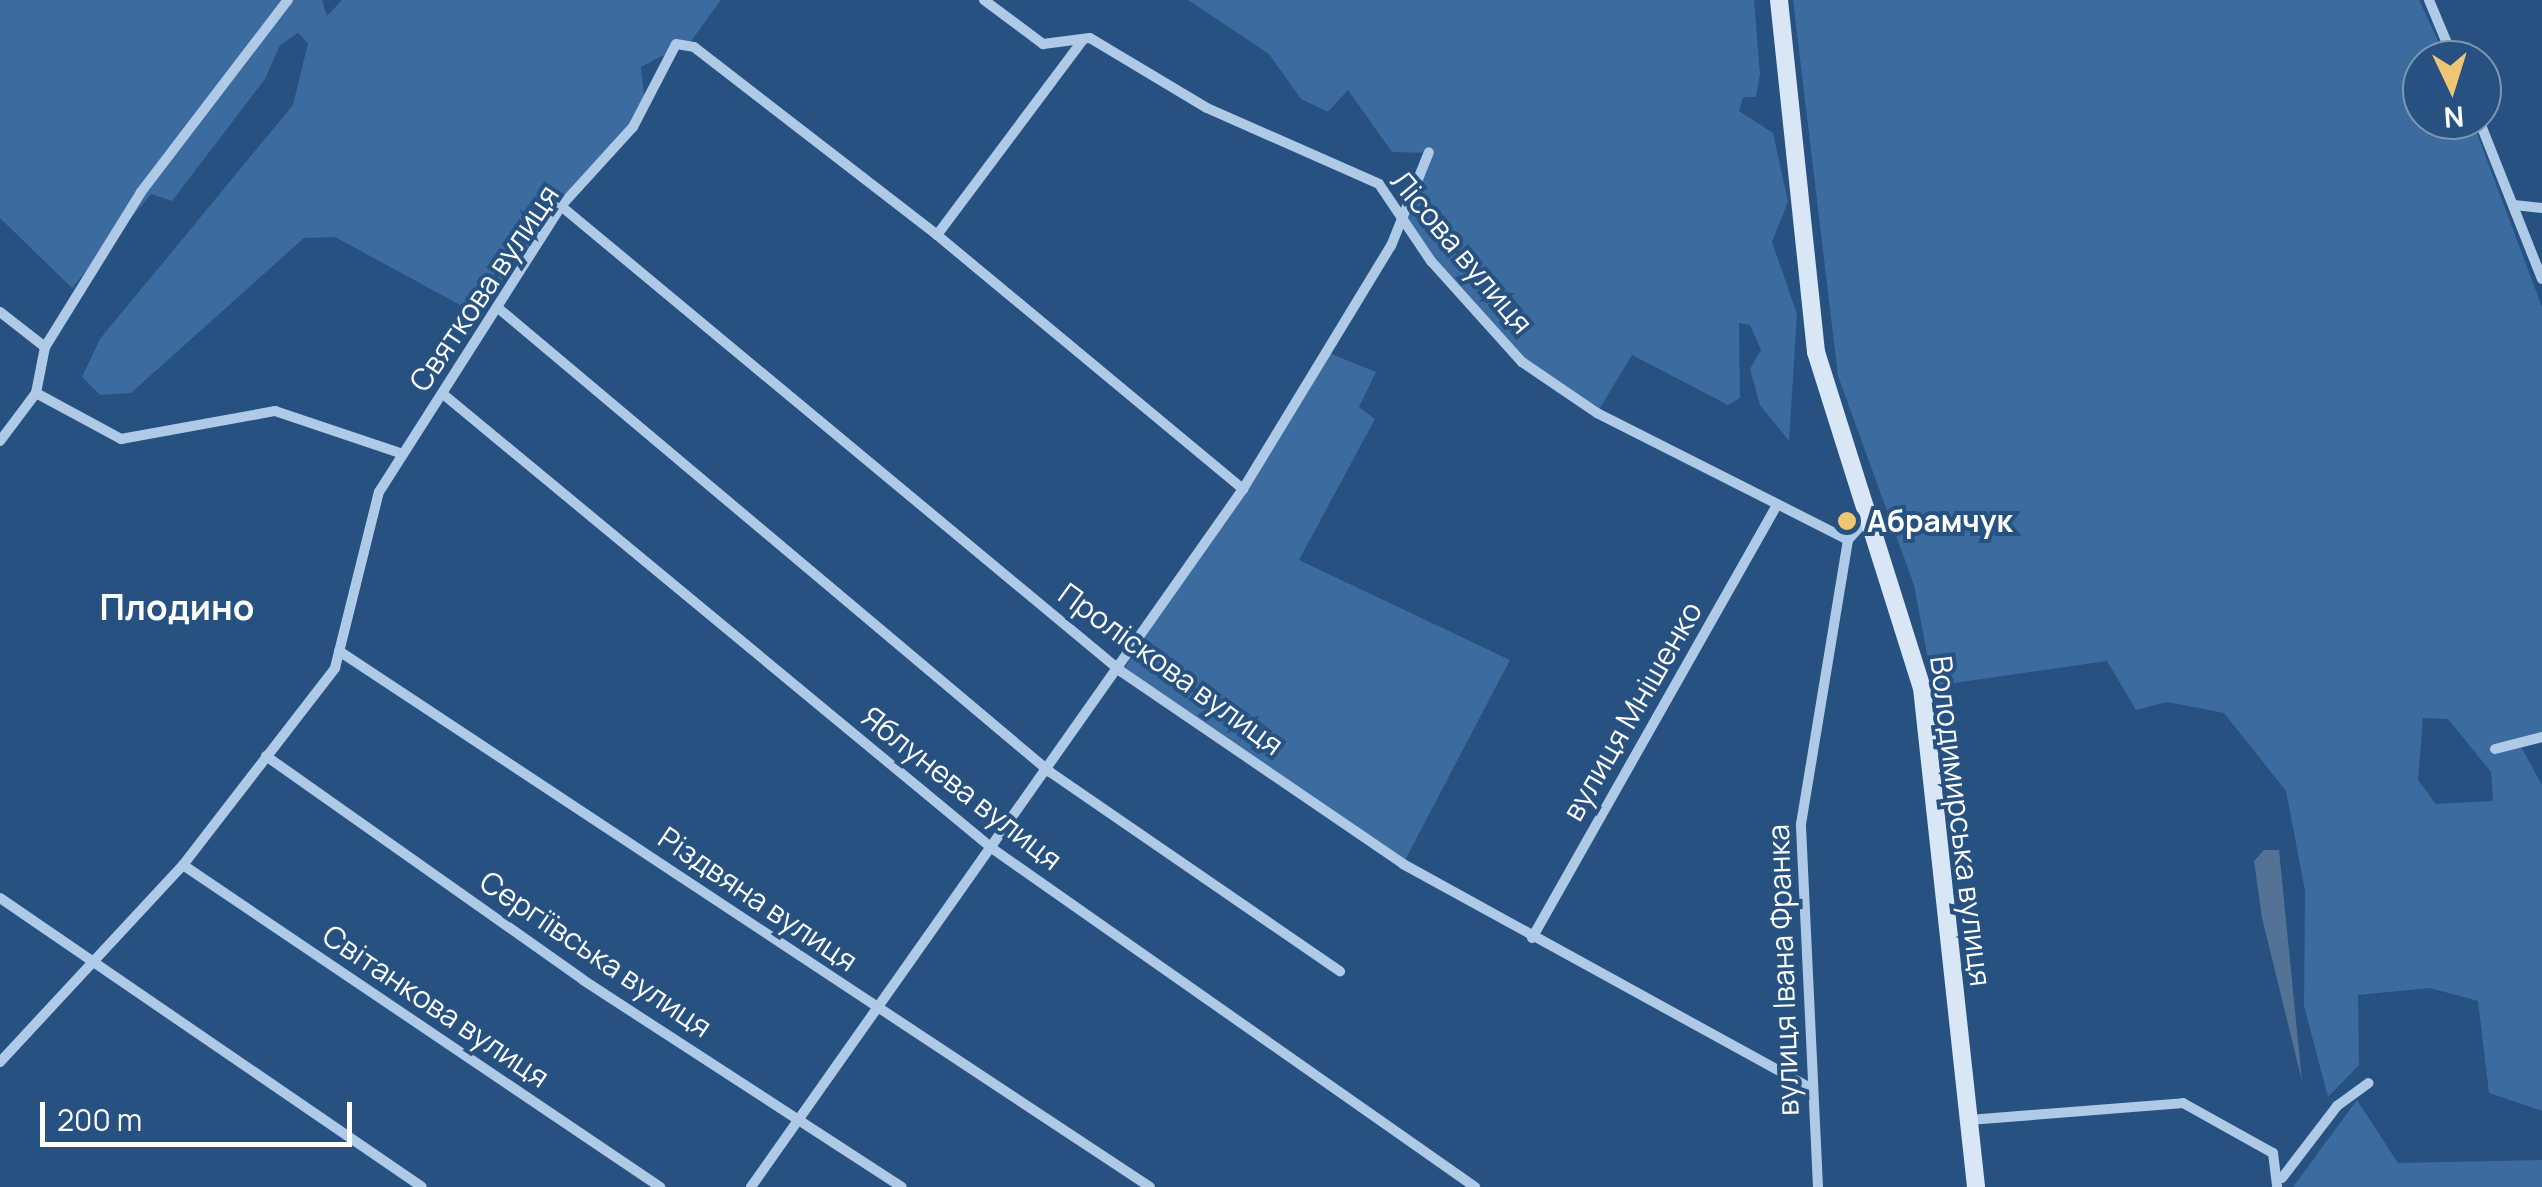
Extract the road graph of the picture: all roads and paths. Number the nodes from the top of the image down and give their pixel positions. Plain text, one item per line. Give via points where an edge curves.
1 (288, 0) edge
2 (984, 0) edge
3 (1778, 0) edge
4 (2428, 0) edge
5 (1084, 39) junction
6 (2445, 40) edge
7 (2487, 140) edge
8 (1429, 152) dead end
9 (2514, 204) junction
10 (561, 206) junction
11 (2542, 208) edge
12 (1402, 222) junction
13 (937, 235) junction
14 (2542, 279) edge
15 (497, 307) junction
16 (0, 312) edge
17 (45, 347) junction
18 (36, 393) junction
19 (443, 394) junction
20 (0, 441) edge
21 (404, 454) junction
22 (1243, 489) junction
23 (1775, 508) junction
24 (1864, 522) junction
25 (1848, 540) junction
26 (339, 651) junction
27 (1122, 672) junction
28 (2542, 737) edge
29 (2494, 749) dead end
30 (266, 756) junction
31 (1050, 772) junction
32 (993, 850) junction
33 (183, 866) junction
34 (0, 898) edge
35 (1532, 938) junction
36 (90, 964) junction
37 (1340, 971) dead end
38 (878, 1009) junction
39 (0, 1062) edge
40 (2369, 1083) dead end
41 (1809, 1087) junction
42 (800, 1118) junction
43 (1969, 1120) junction
44 (2280, 1182) edge
45 (422, 1187) edge
46 (660, 1187) edge
47 (751, 1187) edge
48 (902, 1187) edge
49 (1150, 1187) edge
50 (1476, 1187) edge
51 (1818, 1187) edge
52 (1976, 1187) edge

1 - 17 street via 140,192
2 - 5 street, Лісова вулиця via 1044,44
3 - 24 main road, Володимирська вулиця via 1816,352
4 - 6 street
5 - 12 street, Лісова вулиця via 1207,108 1379,184
5 - 13 street
7 - 9 street
8 - 12 street
9 - 11 street
9 - 14 street
10 - 13 street, Святкова вулиця via 633,127 676,44 694,47
10 - 15 street, Святкова вулиця
10 - 27 street, Проліскова вулиця
12 - 22 street
12 - 23 street, Лісова вулиця via 1522,362 1597,413
13 - 22 street, Святкова вулиця
15 - 19 street, Святкова вулиця
15 - 31 street
16 - 17 street
17 - 18 street
18 - 20 street
18 - 21 street via 121,438 275,411
19 - 21 street, Святкова вулиця
19 - 32 street, Яблунева вулиця
21 - 26 street, Святкова вулиця via 369,513
22 - 27 street
23 - 25 street, Лісова вулиця
23 - 35 street, вулиця Мнішенко
24 - 25 street
24 - 43 main road, Володимирська вулиця via 1884,554 1922,688
25 - 41 street, вулиця Івана Франка via 1801,824
26 - 30 street, Святкова вулиця
26 - 38 street, Різдвяна вулиця
27 - 31 street
27 - 35 street, Проліскова вулиця via 1403,864
28 - 29 street
30 - 33 street, Святкова вулиця
30 - 42 street, Сергіївська вулиця via 583,980
31 - 32 street
31 - 37 street
32 - 38 street
32 - 50 street, Яблунева вулиця
33 - 36 street, Святкова вулиця
33 - 46 street, Світанкова вулиця
34 - 36 street
35 - 41 street, Проліскова вулиця
36 - 39 street, Святкова вулиця
36 - 45 street
38 - 42 street
38 - 49 street, Різдвяна вулиця
40 - 44 street via 2337,1106
41 - 51 street, вулиця Івана Франка
42 - 47 street
42 - 48 street, Сергіївська вулиця
43 - 44 street via 2183,1104 2273,1153
43 - 52 main road, Володимирська вулиця

